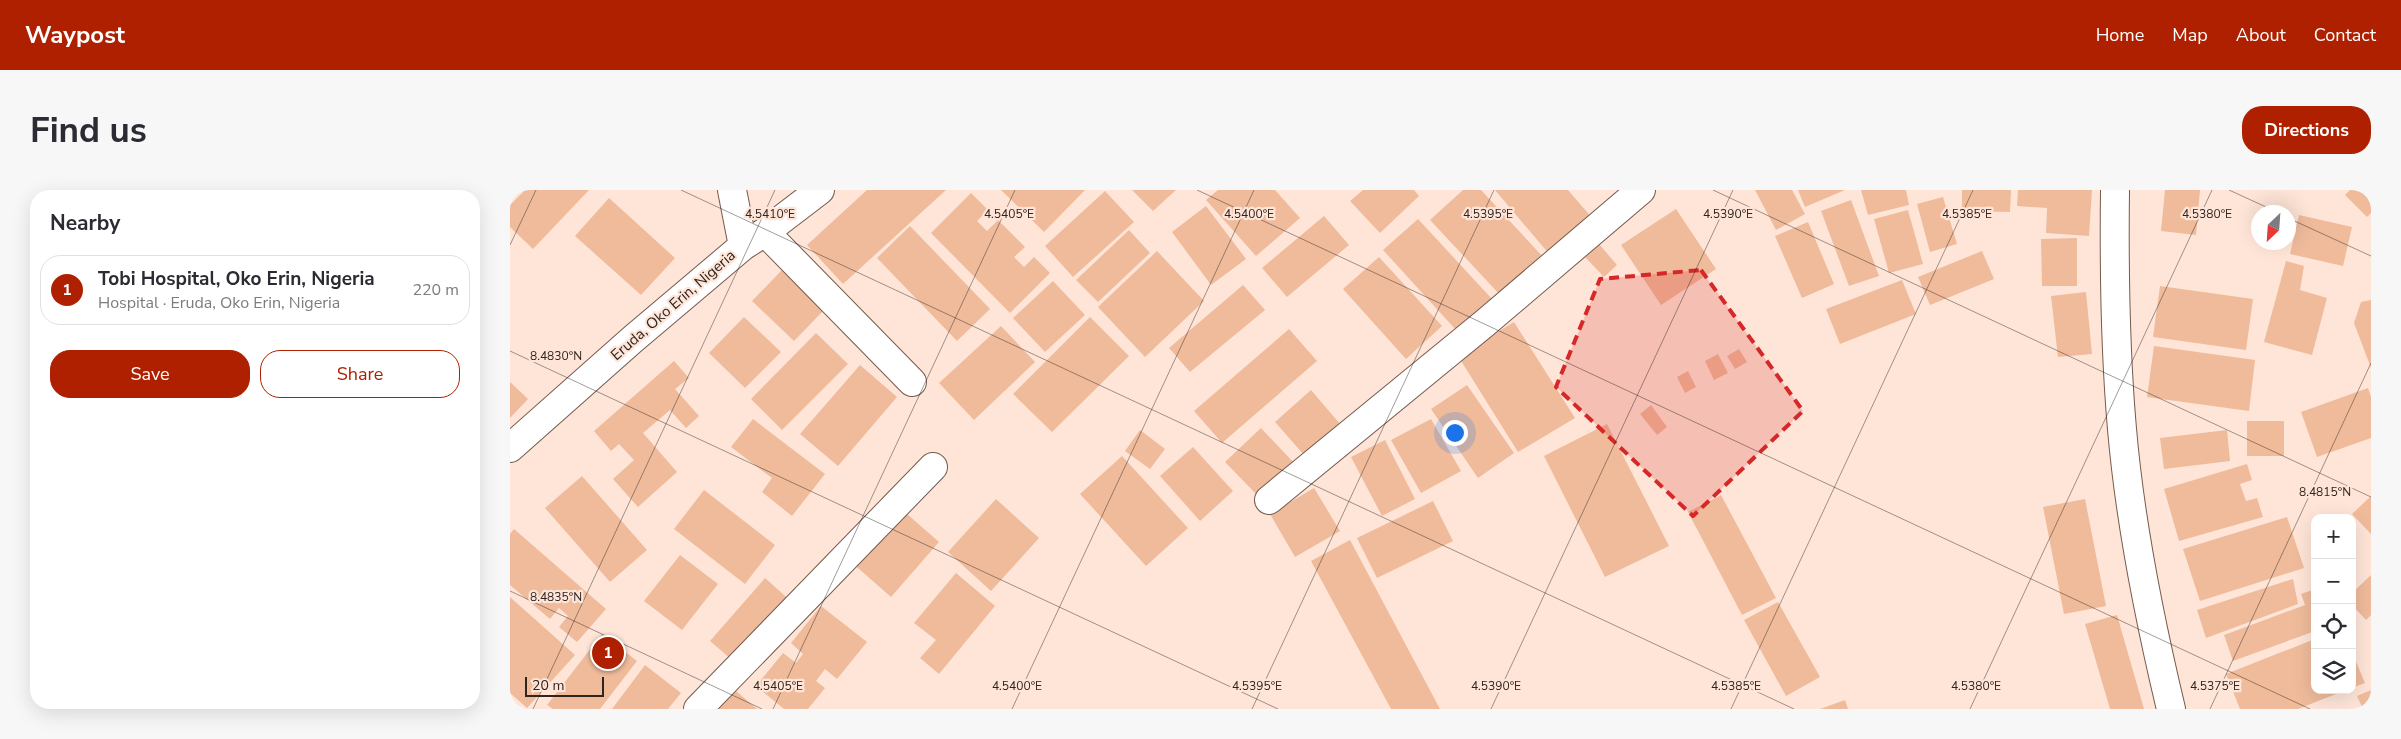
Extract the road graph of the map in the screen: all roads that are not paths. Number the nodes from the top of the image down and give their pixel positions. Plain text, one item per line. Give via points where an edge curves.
1 (732, 190) edge
2 (820, 190) edge
3 (1641, 190) edge
4 (2115, 190) edge
5 (754, 239) junction
6 (912, 382) dead end
7 (510, 448) edge
8 (933, 467) dead end
9 (1269, 500) dead end
10 (698, 709) edge
11 (2172, 709) edge

1 - 5 street
2 - 5 street, Eruda, Oko Erin, Nigeria
3 - 9 street
4 - 11 street via 2114,287 2122,430 2136,538
5 - 6 street
5 - 7 street, Eruda, Oko Erin, Nigeria via 633,339
8 - 10 street

